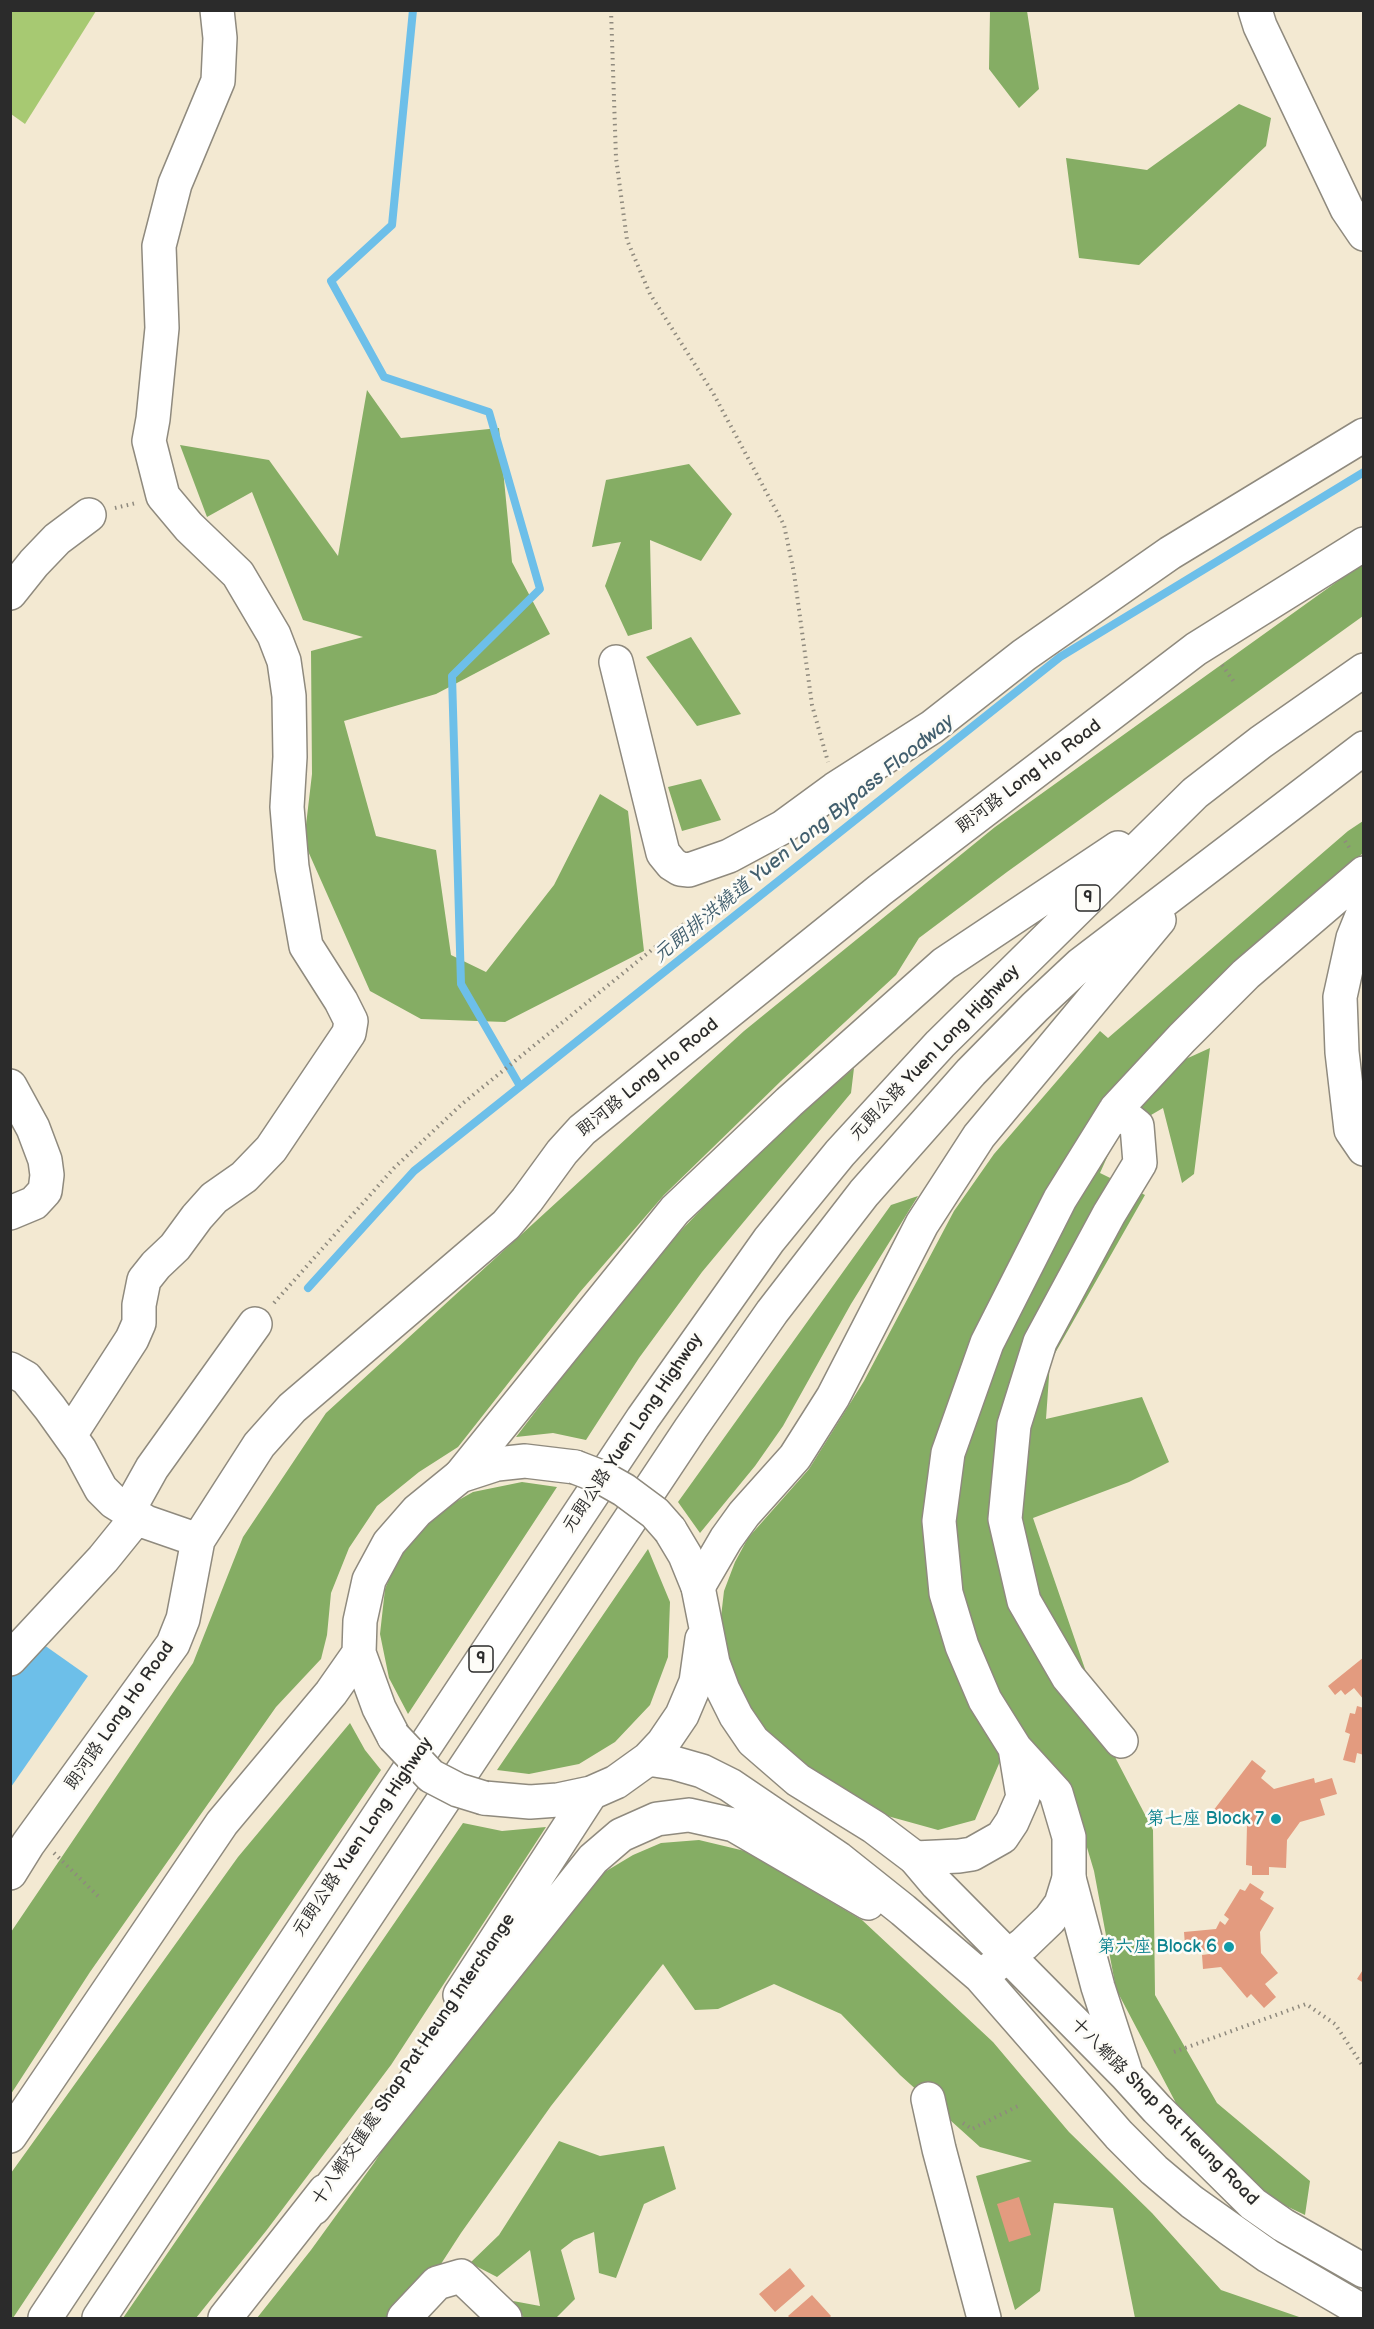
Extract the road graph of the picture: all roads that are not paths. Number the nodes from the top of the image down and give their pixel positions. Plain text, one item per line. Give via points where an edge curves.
1 (217, 10) edge
2 (1255, 10) edge
3 (1364, 234) edge
4 (1364, 435) edge
5 (89, 515) road end
6 (1364, 544) edge
7 (10, 593) edge
8 (616, 662) dead end
9 (1364, 670) edge
10 (1364, 748) edge
11 (1195, 793) junction
12 (1364, 873) edge
13 (1191, 881) junction
14 (1364, 911) edge
15 (10, 1086) edge
16 (1116, 1109) junction
17 (1364, 1149) edge
18 (10, 1213) edge
19 (255, 1324) road end
20 (10, 1369) edge
21 (70, 1435) junction
22 (460, 1476) junction
23 (133, 1514) junction
24 (198, 1540) junction
25 (700, 1600) junction
26 (359, 1653) junction
27 (10, 1659) edge
28 (1121, 1741) dead end
29 (1015, 1748) junction
30 (648, 1759) junction
31 (591, 1793) junction
32 (915, 1858) junction
33 (10, 1873) edge
34 (1069, 1878) junction
35 (952, 1952) junction
36 (1008, 1956) junction
37 (980, 1976) junction
38 (1126, 2075) junction
39 (928, 2099) road end
40 (10, 2136) edge
41 (314, 2208) junction
42 (1364, 2271) edge
43 (1364, 2312) edge
44 (45, 2319) edge
45 (99, 2319) edge
46 (225, 2319) edge
47 (404, 2319) edge
48 (505, 2319) edge
49 (984, 2319) edge

1 - 21 main road via 218,81 176,184 159,246 162,328 149,441 163,495 189,527 238,574 274,635 284,662 289,696 287,807 292,867 306,946 351,1021 349,1033 270,1149 244,1177 214,1198 144,1280 139,1323 132,1339
2 - 3 main road via 1342,198
4 - 8 main road via 1170,553 1024,656 932,727 783,827 729,856 689,870 672,864 663,853
5 - 7 main road via 57,539
6 - 24 main road, 朗河路 Long Ho Road via 1196,650 890,883 582,1130 506,1225 292,1408 259,1445
9 - 11 main road, 元朗公路 Yuen Long Highway / 9
10 - 13 main road
11 - 22 main road via 944,964 789,1102 675,1210
11 - 44 main road, 元朗公路 Yuen Long Highway / 9 via 933,1052 840,1154 769,1240 643,1418
12 - 16 main road via 1246,974
13 - 25 main road via 979,1136 922,1224 833,1398 795,1457 738,1522
13 - 45 main road via 1081,964 1035,1007 919,1129 825,1242 691,1428
14 - 17 main road via 1353,938 1341,997 1342,1052 1351,1130
15 - 18 main road via 33,1128 45,1160 46,1175 45,1191 34,1203
16 - 28 main road via 1137,1126 1140,1163 1040,1342 1014,1425 1005,1519 1024,1601 1068,1677
16 - 29 main road via 1060,1198 987,1343 948,1453 939,1521 946,1593 962,1646 985,1700
19 - 23 main road via 152,1468
20 - 21 main road via 26,1378
21 - 23 main road via 101,1489
22 - 25 main road, bridge via 497,1464 525,1461 575,1467 601,1477 655,1513 670,1530 685,1555
22 - 26 main road via 417,1511 389,1543 369,1580 360,1621
23 - 24 main road
23 - 27 main road via 109,1551
24 - 33 main road, 朗河路 Long Ho Road via 183,1619 173,1644
25 - 30 main road via 702,1649 696,1682 682,1715
25 - 32 main road via 723,1690 753,1741 798,1780 874,1827
26 - 31 main road, bridge via 394,1737 431,1776 484,1798 530,1802
26 - 40 main road via 331,1694 222,1823
29 - 32 main road via 1023,1797 1002,1837 972,1854
29 - 34 main road via 1056,1793 1069,1837
30 - 31 main road via 616,1782
30 - 35 main road via 702,1771 764,1806 839,1859
31 - 41 main road, 十八鄉交匯處 Shap Pat Heung Interchange via 425,2049
32 - 36 main road
34 - 36 main road via 1061,1904
34 - 38 main road
35 - 37 main road
35 - 41 main road via 734,1825 689,1815 657,1819 621,1835 593,1859
36 - 37 main road
36 - 38 main road, 十八鄉路 Shap Pat Heung Road
37 - 43 main road, 十八鄉路 Shap Pat Heung Road via 1154,2170 1268,2256
38 - 42 main road, 十八鄉路 Shap Pat Heung Road via 1253,2204
39 - 49 main road
41 - 46 main road, 十八鄉交匯處 Shap Pat Heung Interchange
47 - 48 main road via 436,2283 461,2277

